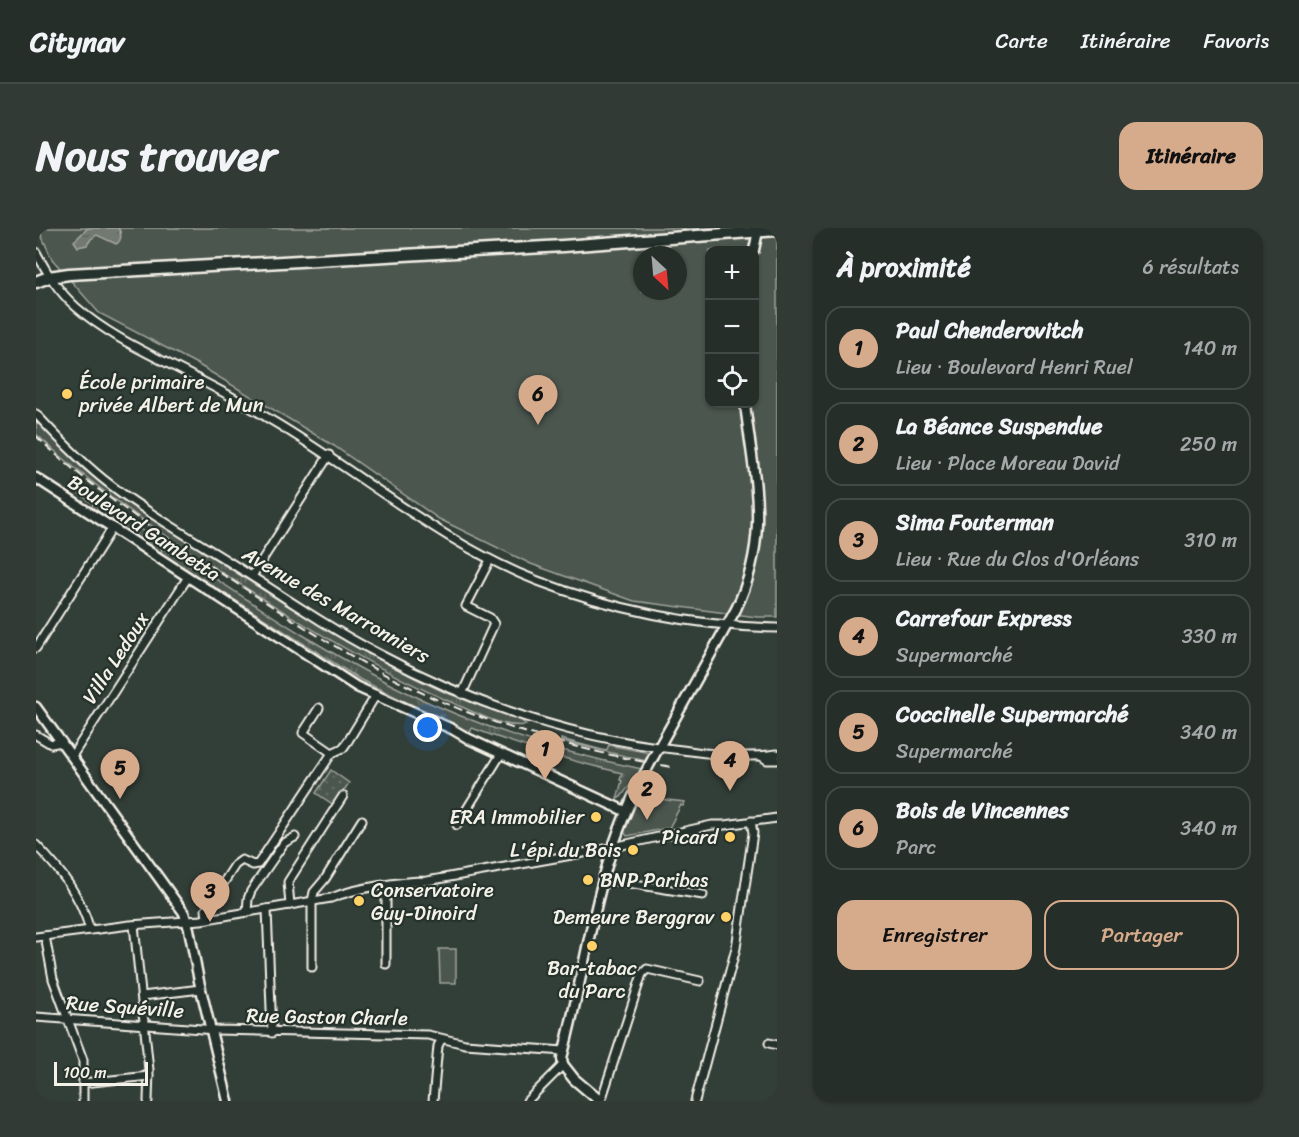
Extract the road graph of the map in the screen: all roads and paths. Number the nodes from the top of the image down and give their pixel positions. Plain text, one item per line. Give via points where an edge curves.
1 (777, 230) edge
2 (758, 231) junction
3 (755, 246) edge
4 (36, 252) edge
5 (36, 273) edge
6 (49, 277) junction
7 (36, 282) edge
8 (746, 408) edge
9 (36, 414) edge
10 (328, 455) junction
11 (36, 478) edge
12 (113, 527) junction
13 (490, 560) junction
14 (252, 576) junction
15 (188, 577) junction
16 (727, 625) junction
17 (777, 628) edge
18 (36, 648) edge
19 (462, 694) junction
20 (376, 696) junction
21 (36, 707) edge
22 (319, 708) dead end
23 (36, 735) edge
24 (62, 742) junction
25 (656, 752) junction
26 (333, 753) junction
27 (501, 754) junction
28 (777, 754) edge
29 (72, 756) junction
30 (760, 756) junction
31 (777, 760) edge
32 (343, 796) dead end
33 (625, 811) junction
34 (777, 818) edge
35 (362, 820) dead end
36 (751, 821) junction
37 (457, 825) dead end
38 (295, 837) dead end
39 (36, 845) edge
40 (611, 848) junction
41 (603, 879) junction
42 (386, 886) junction
43 (704, 895) dead end
44 (312, 901) junction
45 (290, 905) junction
46 (267, 909) junction
47 (247, 912) junction
48 (207, 919) junction
49 (187, 921) junction
50 (134, 925) junction
51 (90, 930) junction
52 (45, 936) junction
53 (36, 938) edge
54 (386, 964) dead end
55 (312, 967) dead end
56 (700, 981) dead end
57 (201, 989) junction
58 (142, 996) junction
59 (36, 1017) edge
60 (68, 1019) junction
61 (145, 1025) junction
62 (212, 1030) junction
63 (272, 1032) junction
64 (441, 1040) junction
65 (769, 1044) dead end
66 (777, 1045) edge
67 (564, 1051) junction
68 (563, 1065) junction
69 (149, 1076) junction
70 (83, 1083) junction
71 (595, 1100) edge
72 (83, 1101) edge
73 (148, 1101) edge
74 (228, 1101) edge
75 (433, 1101) edge
76 (527, 1101) edge
77 (695, 1101) edge

1 - 2 main road
2 - 3 street
2 - 6 main road
4 - 6 street
5 - 6 main road
6 - 7 main road
6 - 10 street via 76,307 116,337 245,404
8 - 16 street via 758,497 756,546 746,584
9 - 14 street, Avenue des Marronniers via 111,485
10 - 13 street via 427,524
10 - 14 street
11 - 12 street, Boulevard Gambetta
12 - 15 street, Boulevard Gambetta
12 - 18 street
13 - 16 street via 597,600 658,615
13 - 19 street via 466,606 494,624
14 - 19 street, Avenue des Marronniers via 375,652
15 - 20 street, Boulevard Gambetta
15 - 29 street, Villa Ledoux
16 - 17 street
16 - 25 street
19 - 25 street, Avenue des Marronniers via 566,729
20 - 26 street via 343,748
20 - 27 street, Boulevard Gambetta
21 - 24 street
22 - 26 street via 303,733
23 - 24 street via 51,744
24 - 29 street
25 - 30 street, Avenue des Marronniers
25 - 33 street, bridge
26 - 48 street via 256,866 242,860 233,867 206,910
27 - 33 street, Boulevard Gambetta
27 - 37 street
28 - 30 street
29 - 49 street
30 - 31 street
32 - 45 street via 288,882
33 - 40 street
34 - 36 street
35 - 44 street via 314,892
36 - 40 street via 712,825
36 - 77 street via 753,833 736,948
38 - 47 street via 284,843 251,891
39 - 51 street via 74,891
40 - 41 street
40 - 42 street
41 - 43 street
41 - 67 street
42 - 44 street
42 - 54 street
44 - 45 street
44 - 55 street
45 - 46 street
46 - 47 street
46 - 63 street
47 - 48 street
48 - 49 street
49 - 50 street
49 - 57 street
50 - 51 street
50 - 58 street
51 - 52 street
52 - 53 street
52 - 60 street via 53,979
56 - 71 street via 647,969 642,974
57 - 58 street
57 - 62 street
58 - 61 street
59 - 60 street, Rue Squéville
60 - 61 street, Rue Squéville
60 - 70 street via 83,1060
61 - 62 street, Rue Squéville
61 - 69 street
62 - 63 street, Rue Gaston Charle
62 - 74 street
63 - 64 street, Rue Gaston Charle via 428,1035
64 - 67 street, Rue Gaston Charle
64 - 75 street
65 - 66 street
67 - 68 street
68 - 71 main road
68 - 76 street
69 - 70 street
69 - 73 street
70 - 72 street

